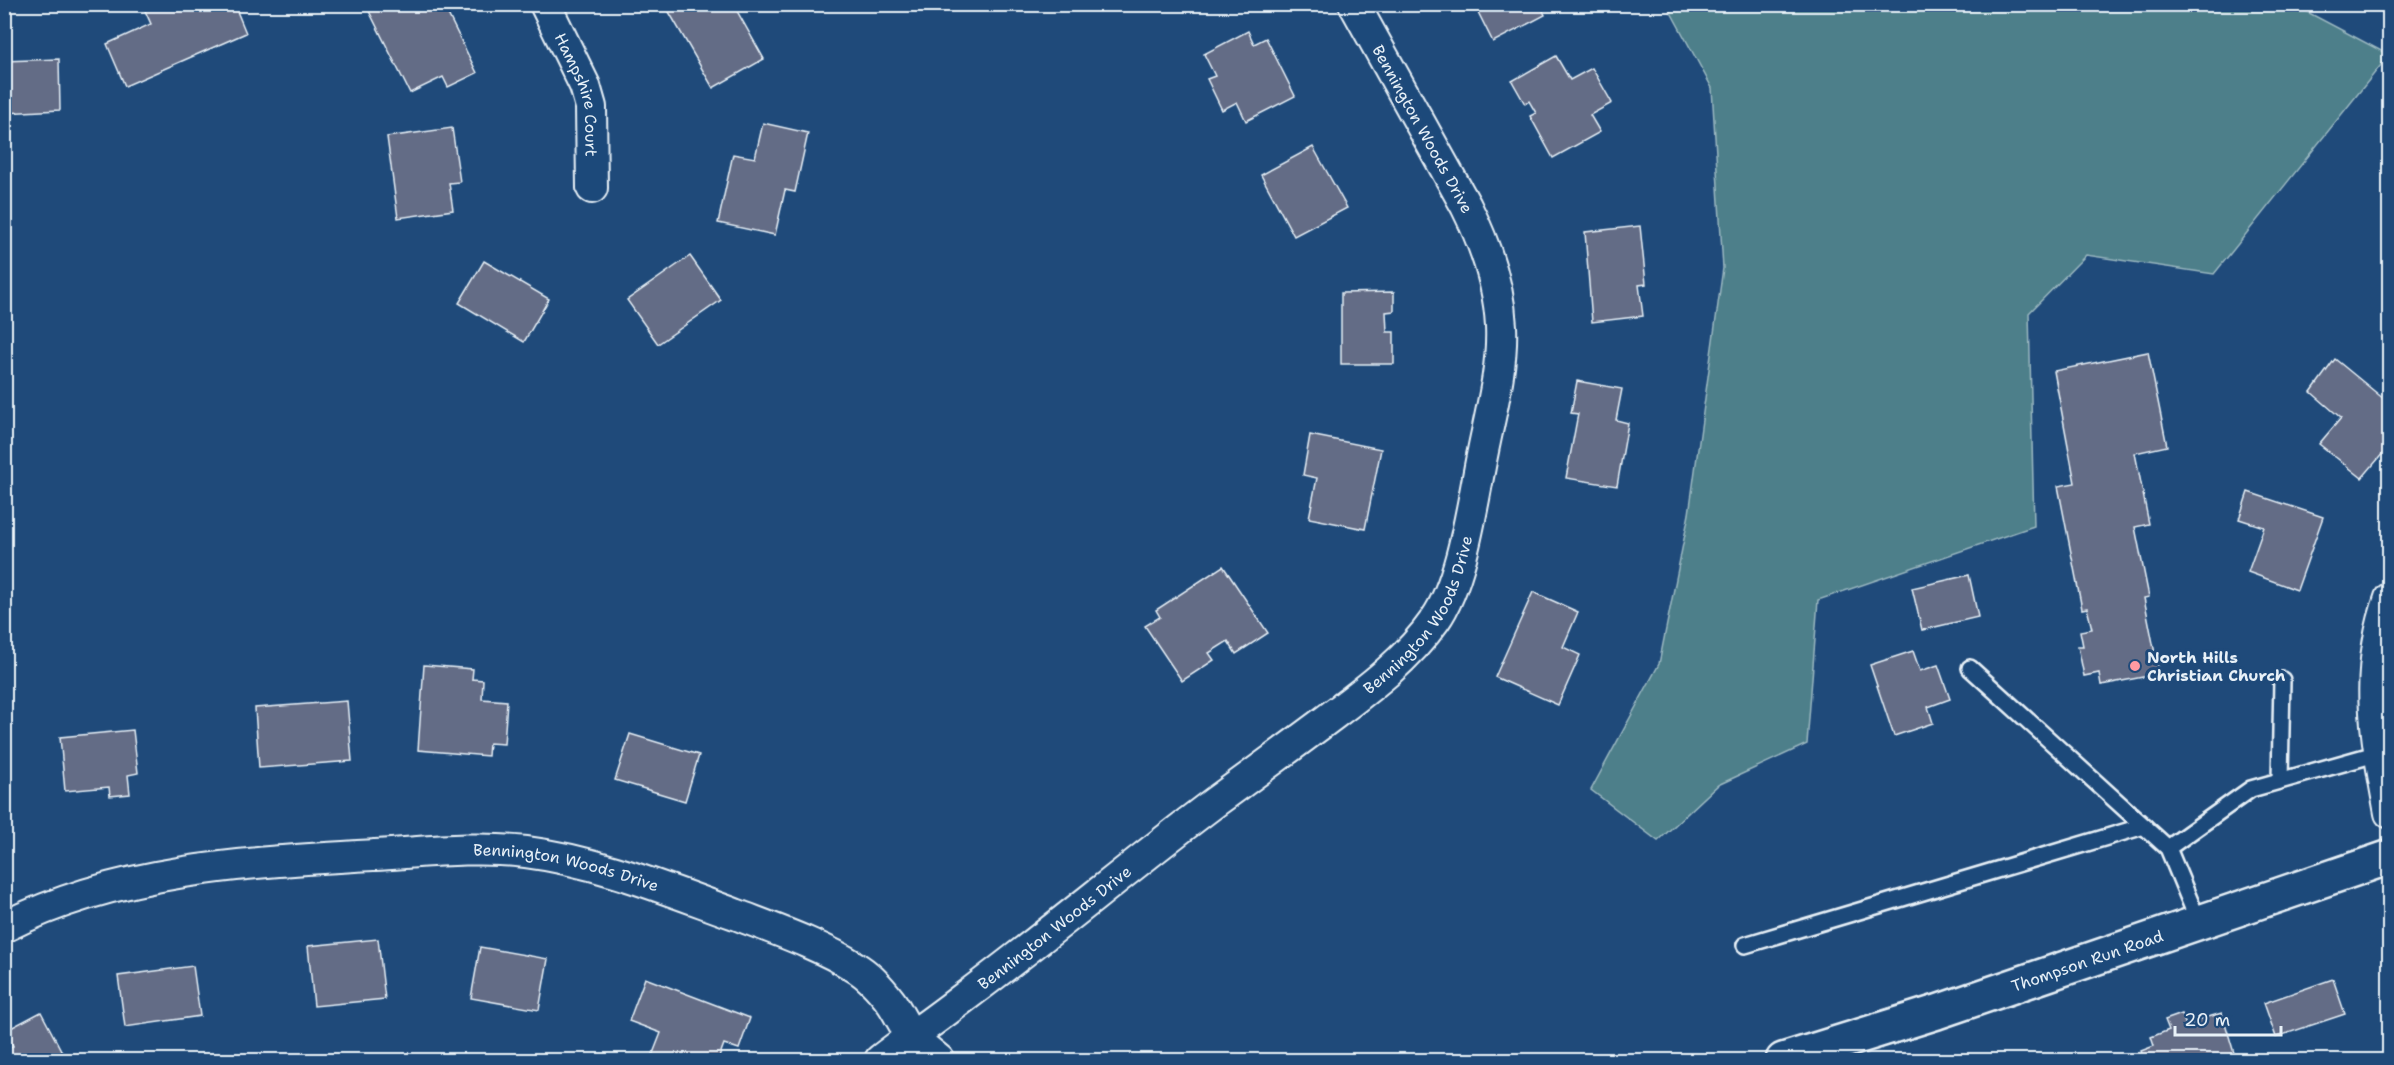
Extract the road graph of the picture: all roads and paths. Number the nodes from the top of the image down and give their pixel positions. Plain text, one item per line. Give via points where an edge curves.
1 (545, 4) edge
2 (1354, 4) edge
3 (592, 188) dead end
4 (2390, 598) edge
5 (1970, 668) dead end
6 (2282, 680) dead end
7 (2379, 753) junction
8 (2280, 780) junction
9 (2390, 813) edge
10 (2144, 826) junction
11 (2168, 848) junction
12 (2390, 857) edge
13 (2199, 922) junction
14 (4, 927) edge
15 (1745, 945) dead end
16 (913, 1048) edge
17 (880, 1060) edge
18 (939, 1060) edge
19 (1783, 1060) edge

1 - 3 street, Hampshire Court via 585,86 591,107
2 - 16 street, Bennington Woods Drive via 1467,206 1489,261 1499,304 1500,358 1467,529 1446,601 1408,653 1363,693 962,999
4 - 7 street via 2381,623 2373,675
5 - 10 lane
6 - 8 lane
7 - 8 lane
7 - 9 street
8 - 11 lane via 2251,789
10 - 11 lane
10 - 15 lane
11 - 13 lane
12 - 13 street, Thompson Run Road
13 - 19 street, Thompson Run Road
14 - 16 street, Bennington Woods Drive via 75,897 188,872 331,858 481,850 528,852 619,874 764,925 855,967 890,1001
16 - 17 street
16 - 18 street

